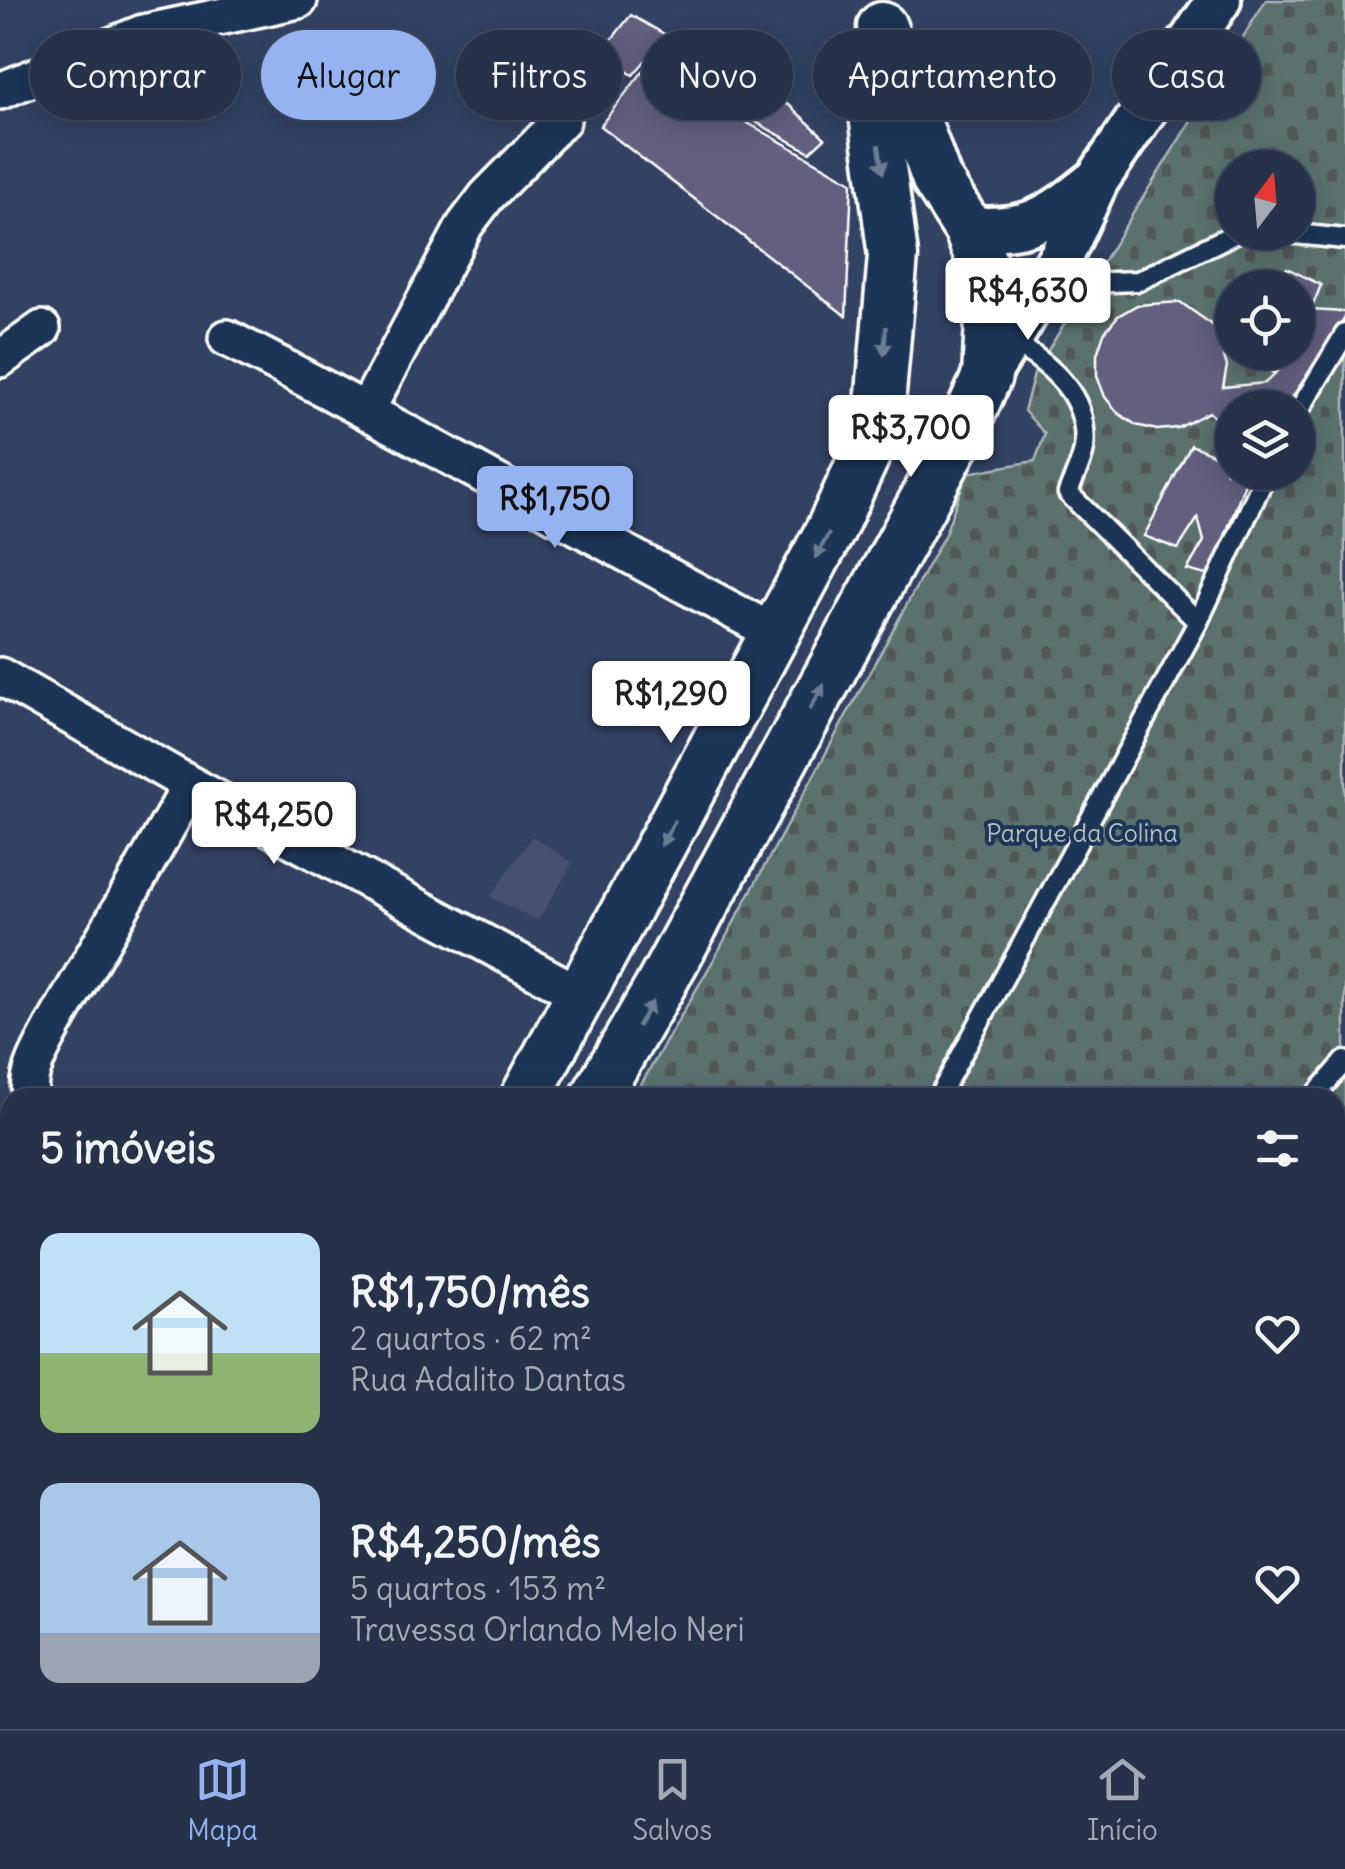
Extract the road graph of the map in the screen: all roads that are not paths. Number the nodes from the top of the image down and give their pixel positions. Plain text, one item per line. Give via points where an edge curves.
1 (298, 0) edge
2 (1219, 0) edge
3 (881, 14) edge
4 (0, 91) edge
5 (562, 120) dead end
6 (1097, 180) junction
7 (968, 228) junction
8 (1315, 235) edge
9 (1345, 238) edge
10 (1215, 243) edge
11 (893, 256) junction
12 (1048, 278) junction
13 (42, 329) dead end
14 (1345, 334) edge
15 (227, 338) dead end
16 (998, 358) junction
17 (0, 359) edge
18 (1311, 390) edge
19 (367, 409) junction
20 (878, 426) junction
21 (952, 443) junction
22 (1259, 490) edge
23 (1198, 622) junction
24 (775, 633) junction
25 (0, 676) edge
26 (190, 785) junction
27 (582, 996) junction
28 (1345, 1061) edge
29 (28, 1088) edge
30 (531, 1088) edge
31 (601, 1088) edge
32 (943, 1088) edge
33 (1322, 1088) edge

1 - 4 street via 143,33
2 - 6 street
3 - 7 main road via 937,180
3 -> 11 main road via 875,122
5 - 19 street via 465,225
6 - 7 street via 1054,215 1014,230
6 - 12 street
7 - 11 main road via 914,225
7 - 16 main road via 983,265
8 - 9 lane
10 - 12 lane via 1138,281
11 -> 20 main road
12 - 16 street
13 - 17 street
14 - 18 lane
15 - 19 street
16 - 21 main road
16 - 23 lane via 1040,358 1076,396 1084,448 1068,493
19 - 24 street
20 - 21 main road via 925,444
20 -> 24 main road
31 -> 21 main road
22 - 23 lane
23 - 32 lane
24 -> 27 main road
25 - 26 street
26 - 27 street
26 - 29 street via 53,1027
27 - 30 main road
28 - 33 lane

